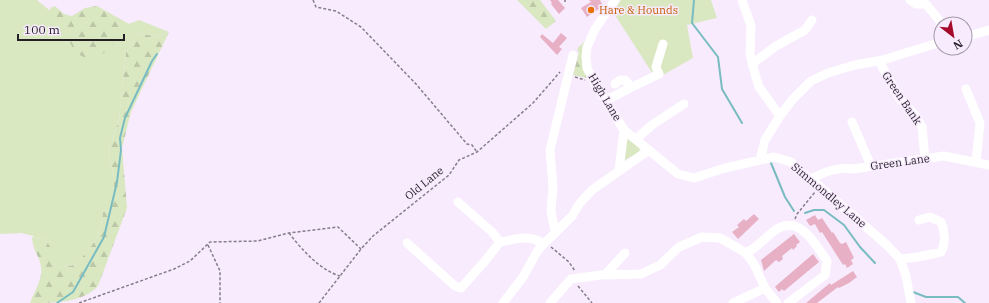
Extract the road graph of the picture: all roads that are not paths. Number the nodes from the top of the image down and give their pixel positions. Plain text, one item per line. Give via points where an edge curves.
1 (616, 0) edge
2 (742, 0) edge
3 (910, 0) edge
4 (929, 2) edge
5 (937, 16) edge
6 (812, 20) dead end
7 (989, 30) edge
8 (973, 35) edge
9 (663, 44) dead end
10 (933, 44) edge
11 (573, 54) dead end
12 (879, 61) junction
13 (752, 64) junction
14 (616, 84) dead end
15 (966, 89) dead end
16 (628, 90) junction
17 (607, 100) junction
18 (684, 104) dead end
19 (780, 116) junction
20 (852, 122) dead end
21 (624, 130) junction
22 (636, 139) junction
23 (649, 150) junction
24 (925, 159) junction
25 (760, 160) junction
26 (976, 162) junction
27 (989, 165) edge
28 (871, 166) junction
29 (619, 170) junction
30 (811, 179) junction
31 (458, 202) dead end
32 (919, 220) dead end
33 (555, 232) junction
34 (500, 242) junction
35 (407, 243) dead end
36 (544, 243) junction
37 (625, 253) dead end
38 (746, 253) junction
39 (900, 259) junction
40 (605, 275) junction
41 (765, 288) junction
42 (503, 303) edge
43 (550, 303) edge
44 (733, 303) edge
45 (777, 303) edge
46 (788, 303) edge
47 (911, 303) edge

1 - 17 street, High Lane via 595,29 587,47 588,68
2 - 13 street via 751,26
3 - 4 street via 916,4
4 - 5 street
6 - 13 street via 805,30 776,46
7 - 8 street
9 - 16 street via 656,67 659,74
10 - 12 street
11 - 33 street via 565,74 550,150 553,187 551,211
12 - 19 street via 855,64 811,81
12 - 24 street, Green Bank via 900,99 922,127
13 - 19 street via 759,87
14 - 16 street via 620,80 625,80 628,83
15 - 26 street via 980,123
16 - 17 street
17 - 21 street, High Lane
18 - 22 street
19 - 25 street via 765,140
20 - 28 street
21 - 22 street, Simmondley Lane
21 - 29 street
22 - 23 street, Simmondley Lane
23 - 25 street, Simmondley Lane via 678,174 694,178
23 - 29 street
24 - 26 street, Green Lane via 944,156
24 - 28 street, Green Lane
25 - 30 street, Simmondley Lane via 774,157 791,162 799,172
26 - 27 street, Green Lane
28 - 30 street, Green Lane via 840,168
29 - 33 street via 592,190 580,202 572,216
30 - 39 street, Simmondley Lane
31 - 34 street
32 - 39 street via 930,217 941,222 944,234 943,256
33 - 36 street
34 - 35 street via 461,288 455,286
34 - 36 street via 530,237
36 - 42 street
37 - 40 street
38 - 40 street via 720,238 702,237 679,247 660,265 641,274
38 - 41 street
38 - 46 street via 758,247 768,235 781,226 794,225 803,230 827,261 826,274
39 - 47 street, Simmondley Lane
40 - 43 street via 575,278
41 - 44 street
41 - 45 street

